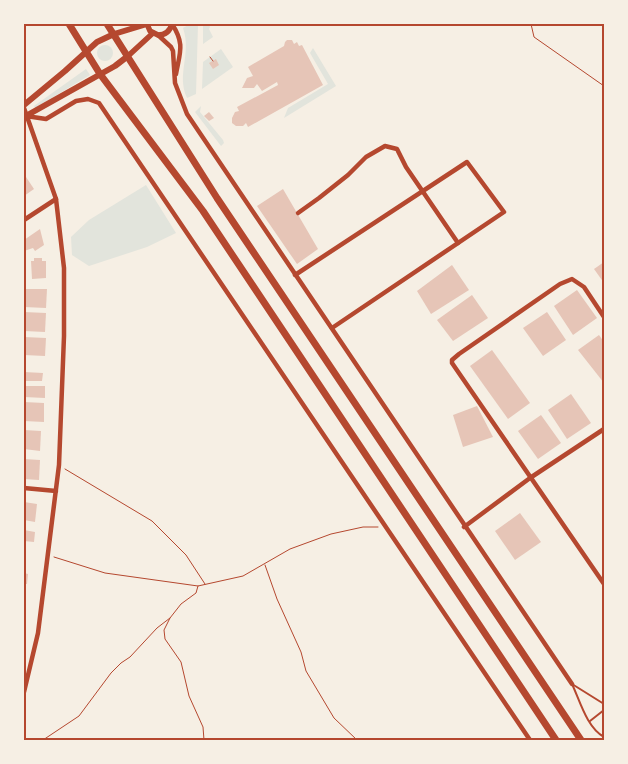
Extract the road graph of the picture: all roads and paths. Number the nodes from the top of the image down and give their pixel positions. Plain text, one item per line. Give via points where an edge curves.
1 (68, 24) edge
2 (106, 24) edge
3 (147, 24) edge
4 (172, 24) edge
5 (530, 24) edge
6 (114, 34) junction
7 (155, 34) junction
8 (86, 52) junction
9 (128, 56) junction
10 (210, 57) dead end
11 (213, 61) dead end
12 (100, 74) junction
13 (175, 83) junction
14 (604, 86) edge
15 (24, 106) edge
16 (25, 116) edge
17 (423, 191) junction
18 (56, 199) junction
19 (298, 212) dead end
20 (24, 220) edge
21 (458, 243) junction
22 (295, 275) junction
23 (604, 317) edge
24 (332, 328) junction
25 (604, 429) edge
26 (59, 465) junction
27 (530, 478) junction
28 (24, 488) edge
29 (56, 491) junction
30 (386, 526) junction
31 (464, 527) junction
32 (48, 555) junction
33 (264, 564) junction
34 (206, 584) junction
35 (604, 584) edge
36 (198, 586) junction
37 (170, 618) junction
38 (572, 684) junction
39 (24, 692) edge
40 (604, 704) edge
41 (604, 710) edge
42 (590, 722) junction
43 (604, 737) edge
44 (43, 740) edge
45 (204, 740) edge
46 (357, 740) edge
47 (530, 740) edge
48 (556, 740) edge
49 (582, 740) edge

1 - 8 highway
2 - 6 highway
3 - 6 street
3 - 7 street
4 - 7 street via 166,33
4 - 13 street via 181,43
5 - 14 path via 534,37
6 - 8 main road
6 - 9 highway
7 - 9 street
7 - 13 street via 173,50
8 - 12 highway
8 - 15 main road
9 - 12 main road
9 - 49 highway via 217,198
10 - 11 path
12 - 16 main road
12 - 48 highway via 203,211
13 - 22 street via 187,114
15 - 16 street
16 - 18 street
16 - 30 street via 46,119 76,101 88,99 99,103
17 - 19 street via 397,149 385,146 366,157 320,198
17 - 21 street
17 - 21 street via 467,162 504,212
17 - 22 street
18 - 20 street
18 - 26 street via 64,268
21 - 24 street
22 - 24 street
23 - 27 street via 584,288 572,279 560,284 452,360 455,370
24 - 31 street
25 - 27 street
26 - 29 street
26 - 34 path via 152,521 186,555
27 - 31 street
27 - 35 street
28 - 29 street
29 - 32 street
30 - 33 path via 330,534 290,549
30 - 47 street
31 - 38 street
32 - 36 path via 106,573
32 - 39 street via 38,633
33 - 34 path via 244,576
33 - 46 path via 306,671 334,718
34 - 36 path
36 - 37 path via 196,593
37 - 44 path via 111,673 79,716
37 - 45 path via 164,630 165,639 181,662 189,696 203,727
38 - 40 lane
38 - 42 lane
41 - 42 lane
42 - 43 lane

